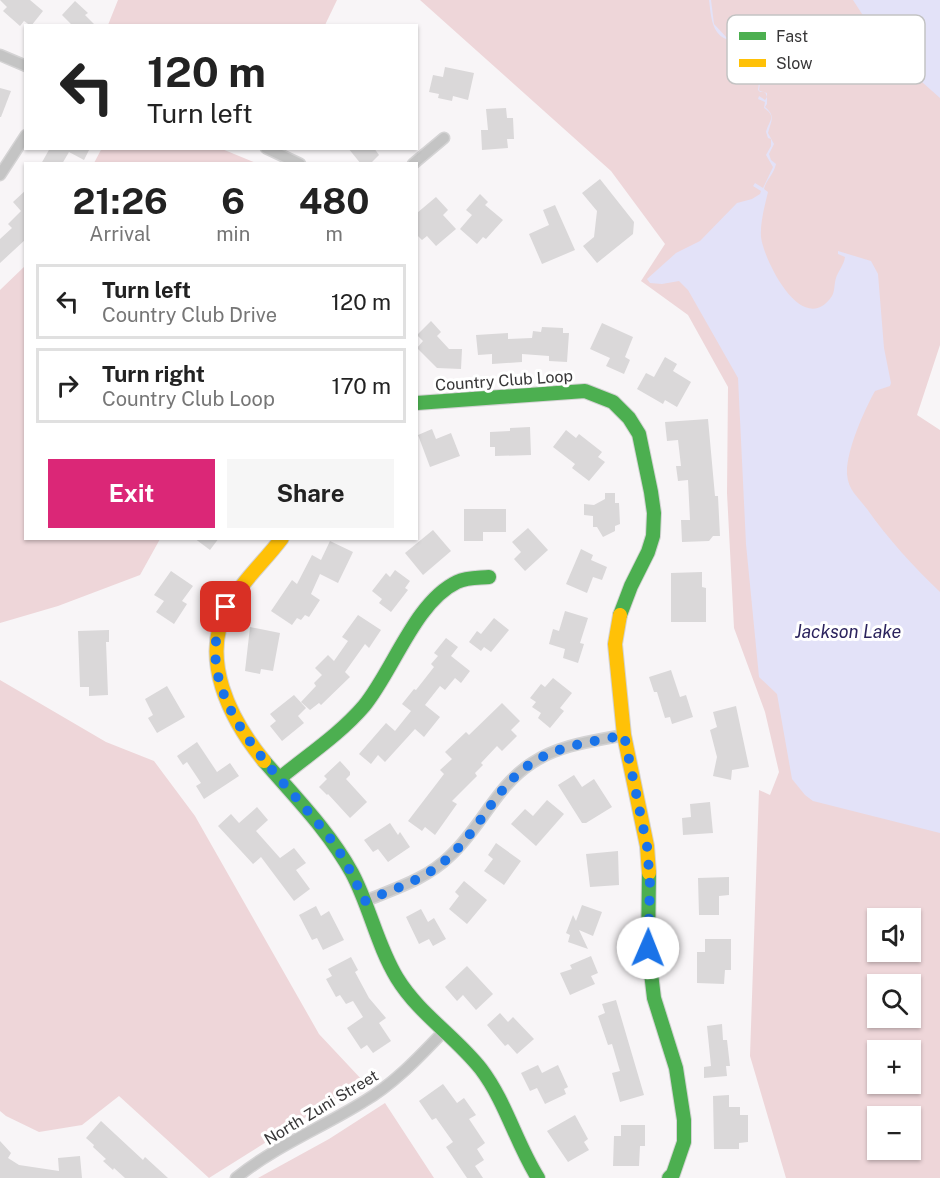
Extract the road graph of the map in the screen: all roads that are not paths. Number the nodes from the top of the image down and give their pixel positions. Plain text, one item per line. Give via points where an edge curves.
1 (0, 55) edge
2 (24, 65) edge
3 (24, 137) edge
4 (444, 138) dead end
5 (270, 150) edge
6 (4, 162) edge
7 (296, 162) edge
8 (415, 162) edge
9 (0, 175) edge
10 (418, 403) edge
11 (280, 540) edge
12 (489, 577) dead end
13 (624, 735) junction
14 (280, 778) junction
15 (365, 901) junction
16 (443, 1032) junction
17 (236, 1178) edge
18 (538, 1178) edge
19 (669, 1178) edge

1 - 2 street
3 - 6 street
4 - 8 street
5 - 7 street
6 - 9 street
10 - 13 street, Country Club Loop via 585,391 613,402 635,426 644,453 654,513 653,536 619,617 616,635
11 - 14 street via 226,607 217,630 215,655 222,690 233,714
12 - 14 street via 459,581 446,589 417,622 363,707
13 - 15 street via 572,746 534,761 506,785 445,861 418,879
13 - 19 street, Country Club Loop via 647,846 648,948 654,998 676,1068 684,1120 684,1142
14 - 15 street via 336,847
15 - 16 street via 382,948 402,986
16 - 17 street, North Zuni Street via 373,1096 287,1143
16 - 18 street via 475,1062 489,1082

